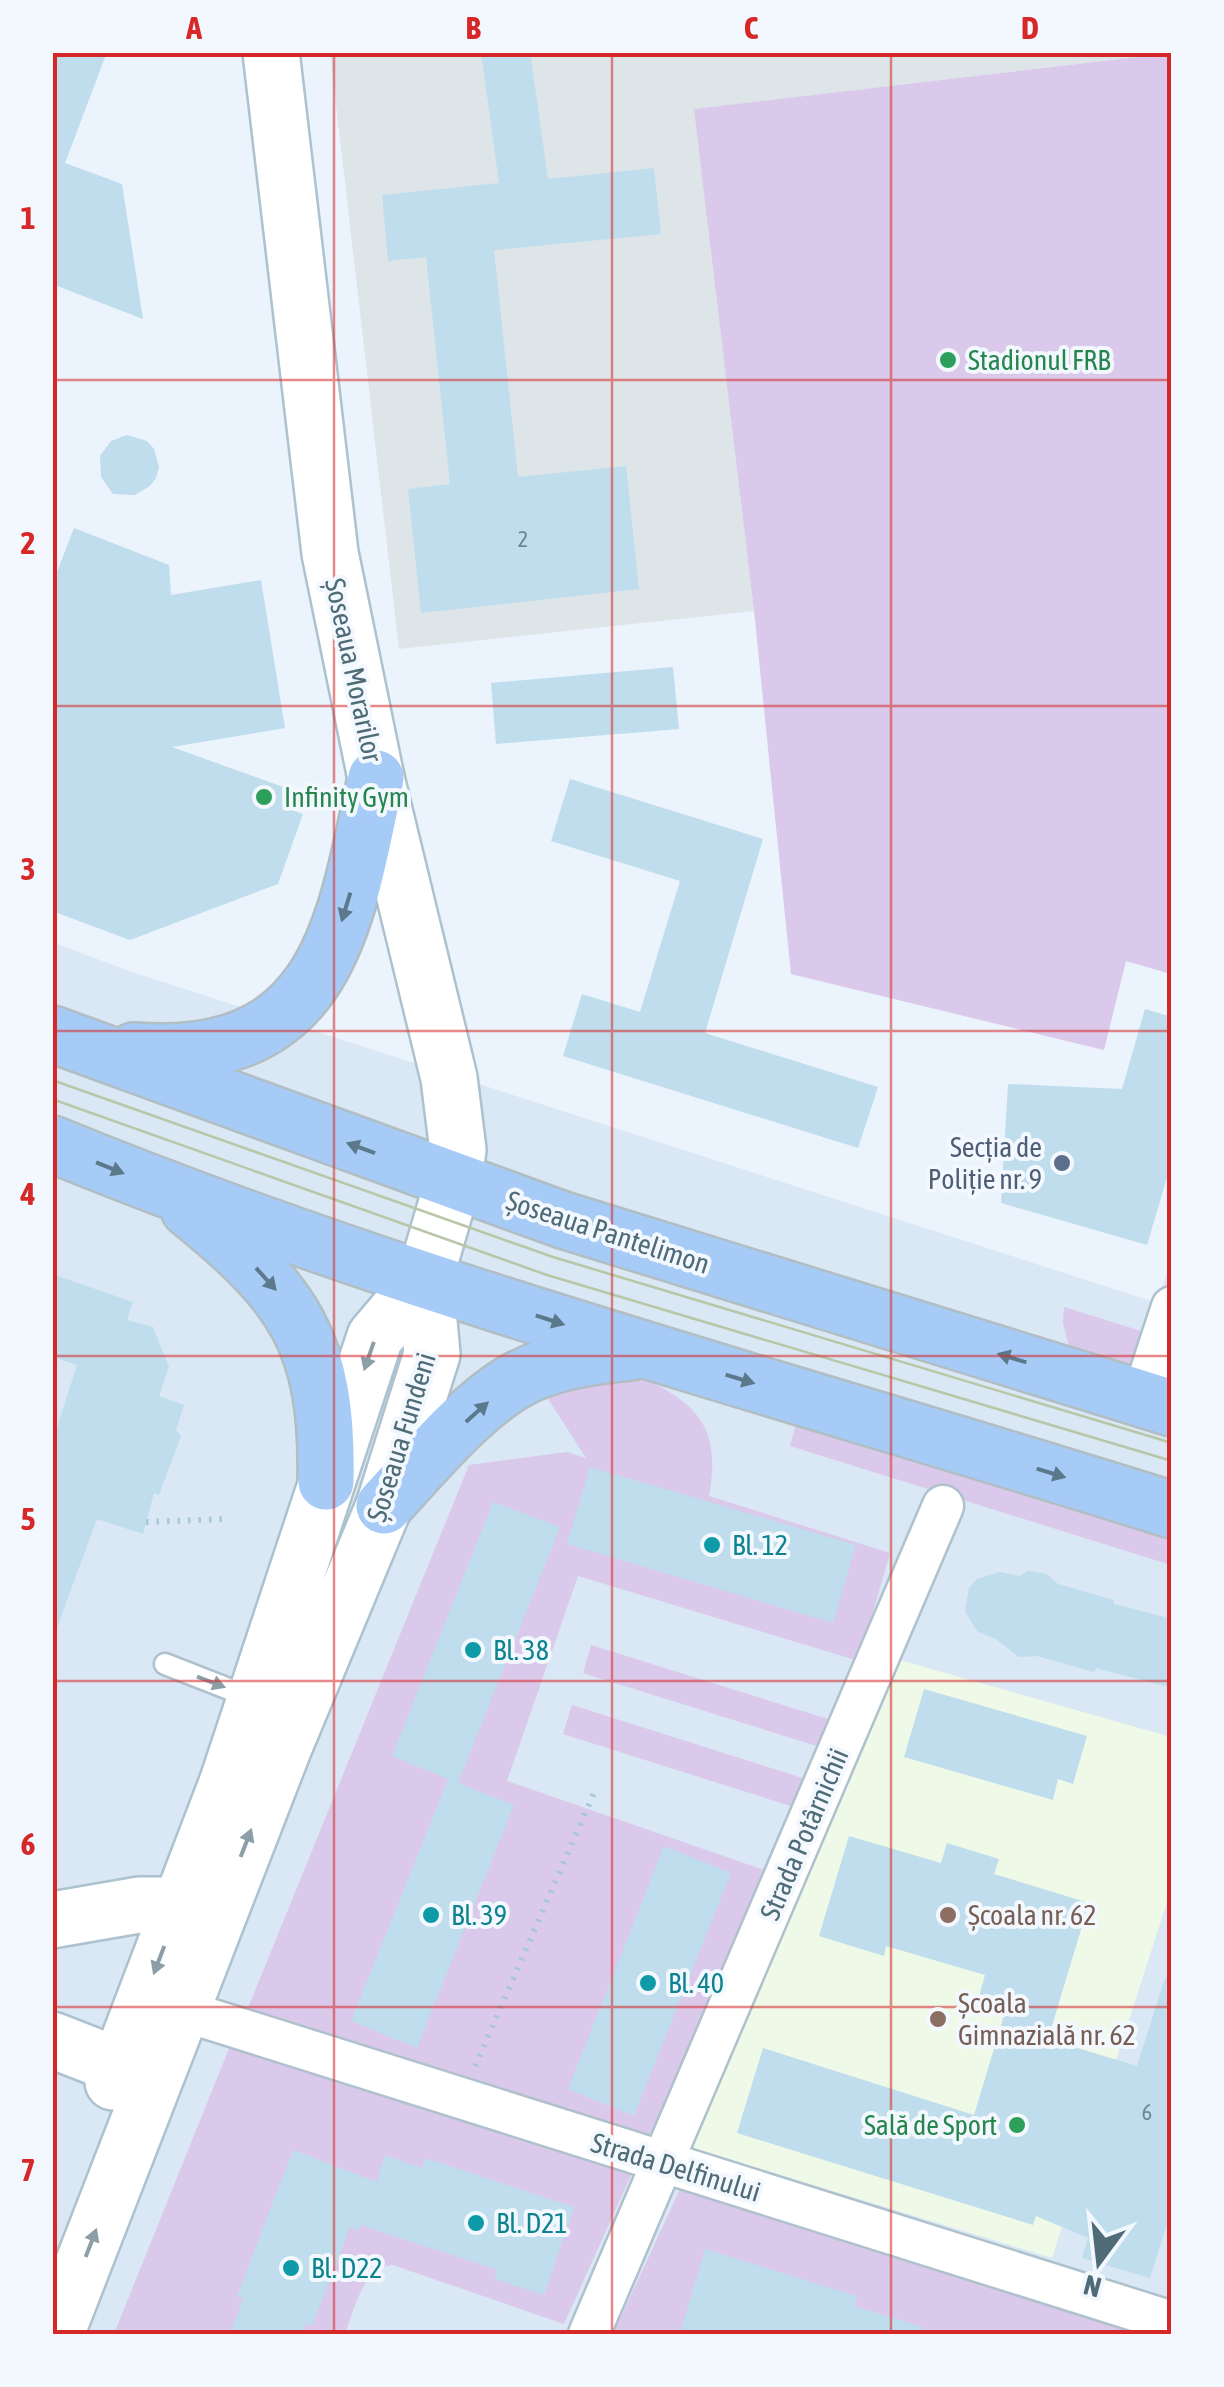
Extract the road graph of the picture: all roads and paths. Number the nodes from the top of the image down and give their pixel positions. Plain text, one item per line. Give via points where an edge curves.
1 (271, 52) edge
2 (376, 778) junction
3 (72, 1041) edge
4 (52, 1144) edge
5 (453, 1182) junction
6 (167, 1191) junction
7 (425, 1278) junction
8 (1172, 1307) edge
9 (646, 1351) junction
10 (1156, 1403) edge
11 (326, 1482) junction
12 (384, 1506) junction
13 (943, 1506) dead end
14 (1172, 1510) edge
15 (224, 1519) dead end
16 (146, 1522) dead end
17 (165, 1664) dead end
18 (256, 1700) junction
19 (594, 1793) dead end
20 (197, 1916) junction
21 (52, 1920) edge
22 (181, 2010) junction
23 (52, 2040) edge
24 (136, 2073) junction
25 (460, 2099) junction
26 (663, 2163) junction
27 (52, 2242) edge
28 (1169, 2313) edge
29 (56, 2334) edge
30 (588, 2334) edge

1 - 2 main road, Șoseaua Morarilor via 330,553
2 -> 3 main road via 342,920 312,983 288,1010 260,1032 192,1053
2 - 5 main road, Șoseaua Morarilor via 449,1078 457,1135
5 -> 3 main road, Șoseaua Pantelimon
4 -> 6 main road
5 - 7 main road, Șoseaua Morarilor
10 -> 5 main road, Șoseaua Pantelimon
6 - 7 main road
6 -> 11 main road via 262,1274 294,1313 322,1392
7 -> 9 main road
7 -> 11 main road, Șoseaua Fundeni via 375,1337
7 - 12 main road, Șoseaua Fundeni via 432,1354
8 - 10 street
12 -> 9 main road via 435,1450 518,1380 575,1360
9 -> 14 main road
11 - 18 main road, Șoseaua Fundeni
20 -> 12 main road, Șoseaua Fundeni
13 - 26 street, Strada Potârnichii
15 - 16 path
17 -> 18 lane
18 - 20 main road, Șoseaua Fundeni
19 - 25 path
20 - 21 main road via 139,1905
20 - 22 main road, Șoseaua Fundeni
20 -> 24 main road, Șoseaua Fundeni
22 - 24 main road, Șoseaua Fundeni
22 - 25 street, Strada Delfinului
23 - 24 main road
24 - 27 main road, Șoseaua Fundeni
29 -> 24 main road, Șoseaua Fundeni
25 - 26 street, Strada Delfinului
26 - 28 street, Strada Delfinului
26 - 30 street, Strada Potârnichii

